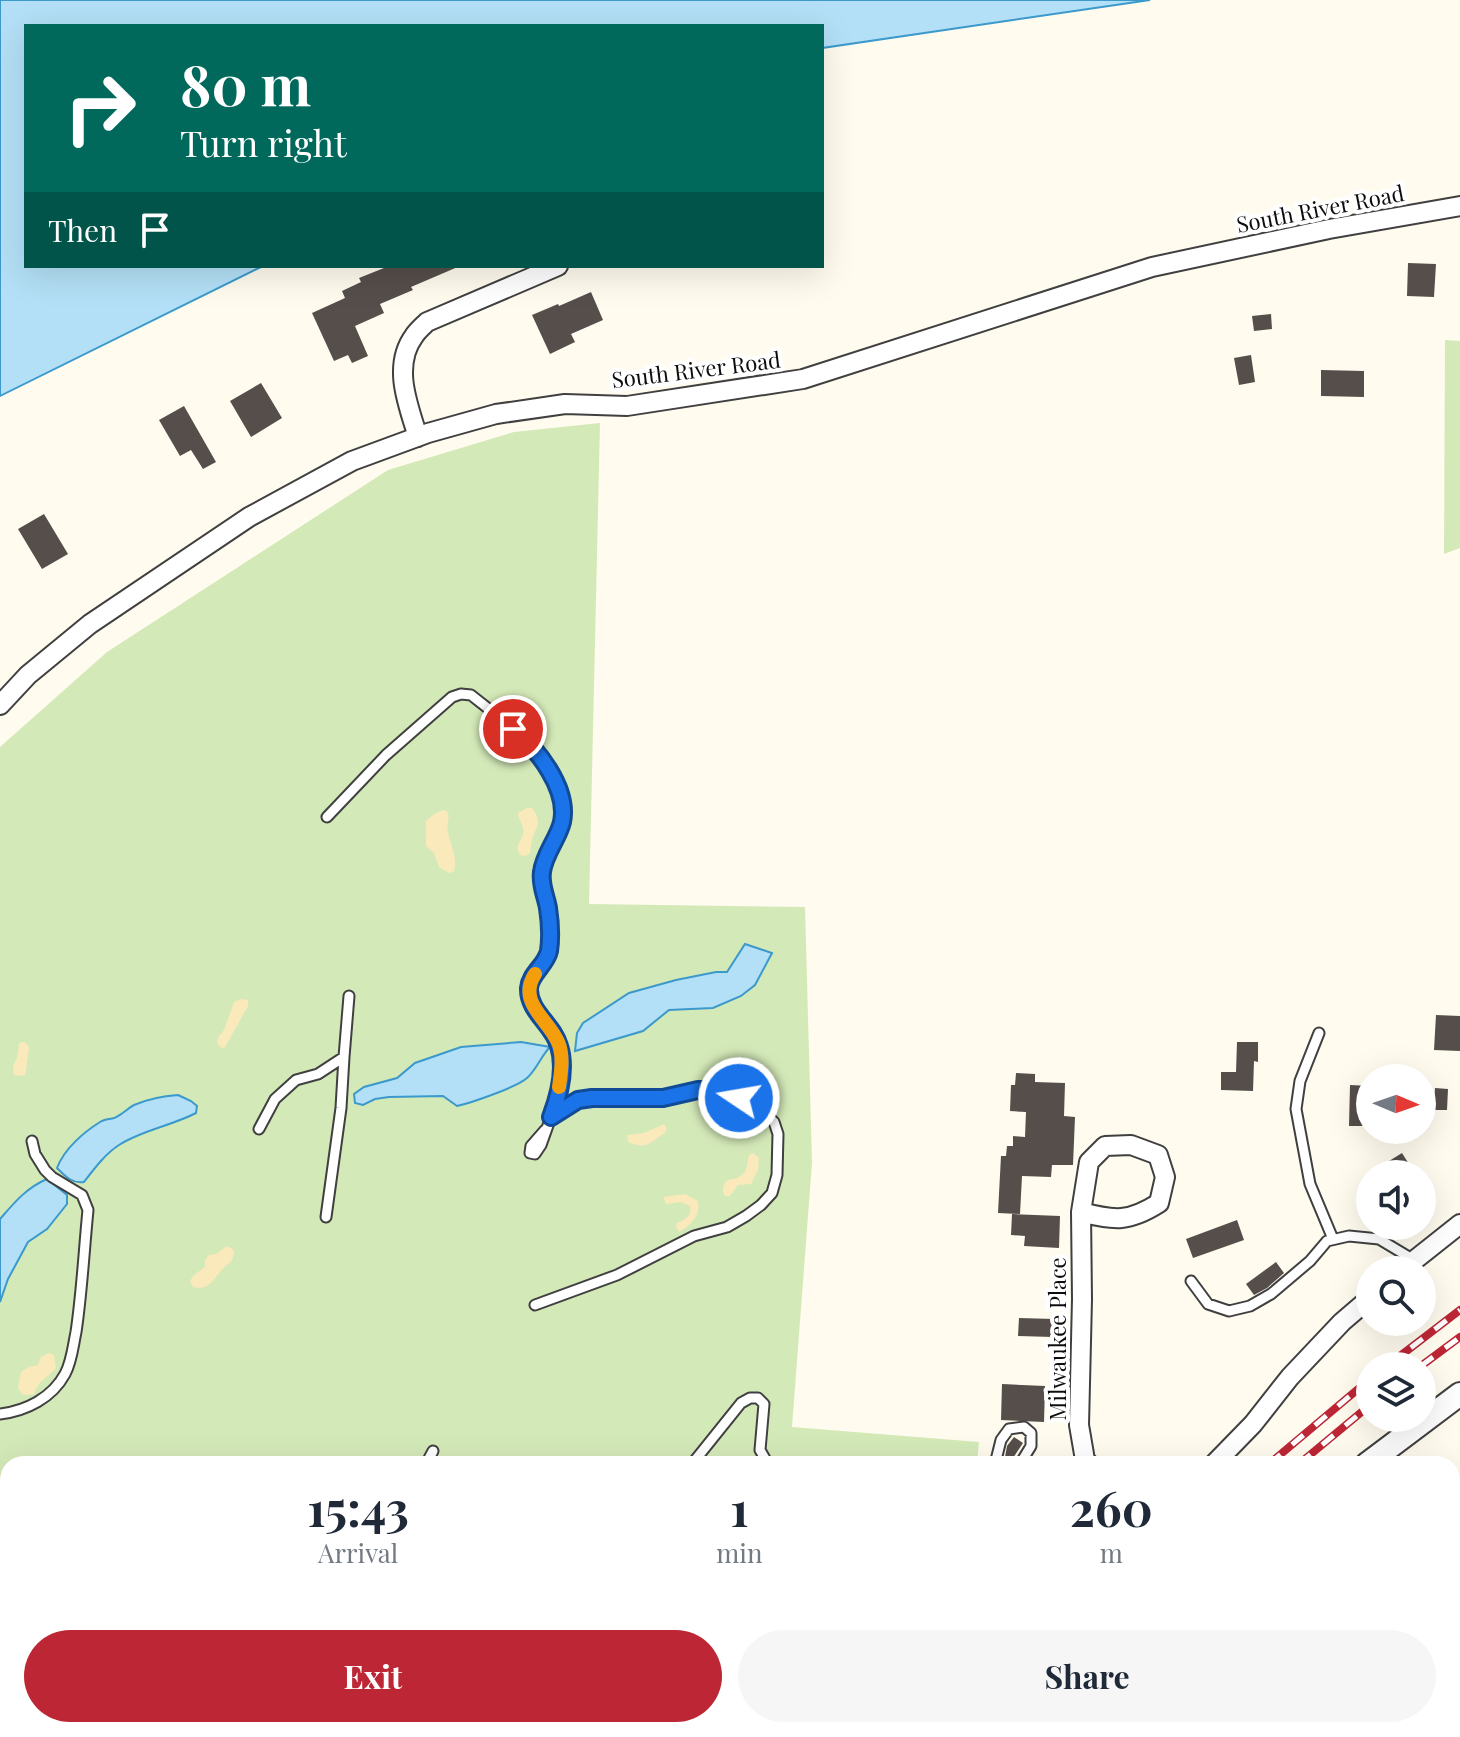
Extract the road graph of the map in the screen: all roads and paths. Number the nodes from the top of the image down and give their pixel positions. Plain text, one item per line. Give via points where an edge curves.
1 (1460, 206) edge
2 (553, 268) edge
3 (418, 437) junction
4 (0, 705) edge
5 (327, 817) dead end
6 (349, 996) dead end
7 (1319, 1033) dead end
8 (344, 1057) junction
9 (551, 1117) junction
10 (259, 1129) dead end
11 (545, 1130) dead end
12 (32, 1141) dead end
13 (1081, 1212) junction
14 (326, 1217) dead end
15 (1460, 1224) edge
16 (1333, 1239) junction
17 (1398, 1256) edge
18 (1419, 1256) edge
19 (1191, 1281) dead end
20 (535, 1305) dead end
21 (1356, 1310) edge
22 (1460, 1394) edge
23 (0, 1414) edge
24 (433, 1451) dead end
25 (430, 1456) edge
26 (698, 1456) edge
27 (763, 1456) edge
28 (997, 1456) edge
29 (1025, 1456) edge
30 (1084, 1456) edge
31 (1222, 1456) edge
32 (1378, 1456) edge

1 - 3 street, South River Road via 1152,267 803,379 627,406 565,404 510,412
2 - 3 street via 427,322 413,336 403,357 404,387
3 - 4 street, South River Road via 352,461 249,517 90,624
5 - 9 lane via 452,697 471,695 527,739 559,787 562,803 563,820 542,872 549,953 529,984 530,1002 559,1045 560,1083
6 - 8 lane
7 - 16 lane via 1300,1081 1296,1109 1310,1184
8 - 10 lane via 318,1074 296,1080 275,1099
8 - 14 lane
9 - 11 lane
9 - 20 lane via 578,1100 663,1098 718,1090 755,1103 774,1122 777,1175 772,1193 761,1205 727,1227 694,1236 617,1275
12 - 23 lane via 45,1170 82,1195 88,1210 79,1315 65,1375 38,1402
13 - 13 street via 1089,1162 1105,1146 1131,1145 1158,1155 1165,1177 1159,1203 1139,1215 1109,1219
13 - 30 street, Milwaukee Place via 1079,1425
15 - 18 street
16 - 17 lane via 1379,1239
16 - 19 lane via 1250,1306 1229,1311 1208,1304
21 - 31 street
22 - 32 street
24 - 25 lane
26 - 27 lane via 750,1398 764,1404
28 - 29 lane via 1009,1429 1024,1427 1031,1433

